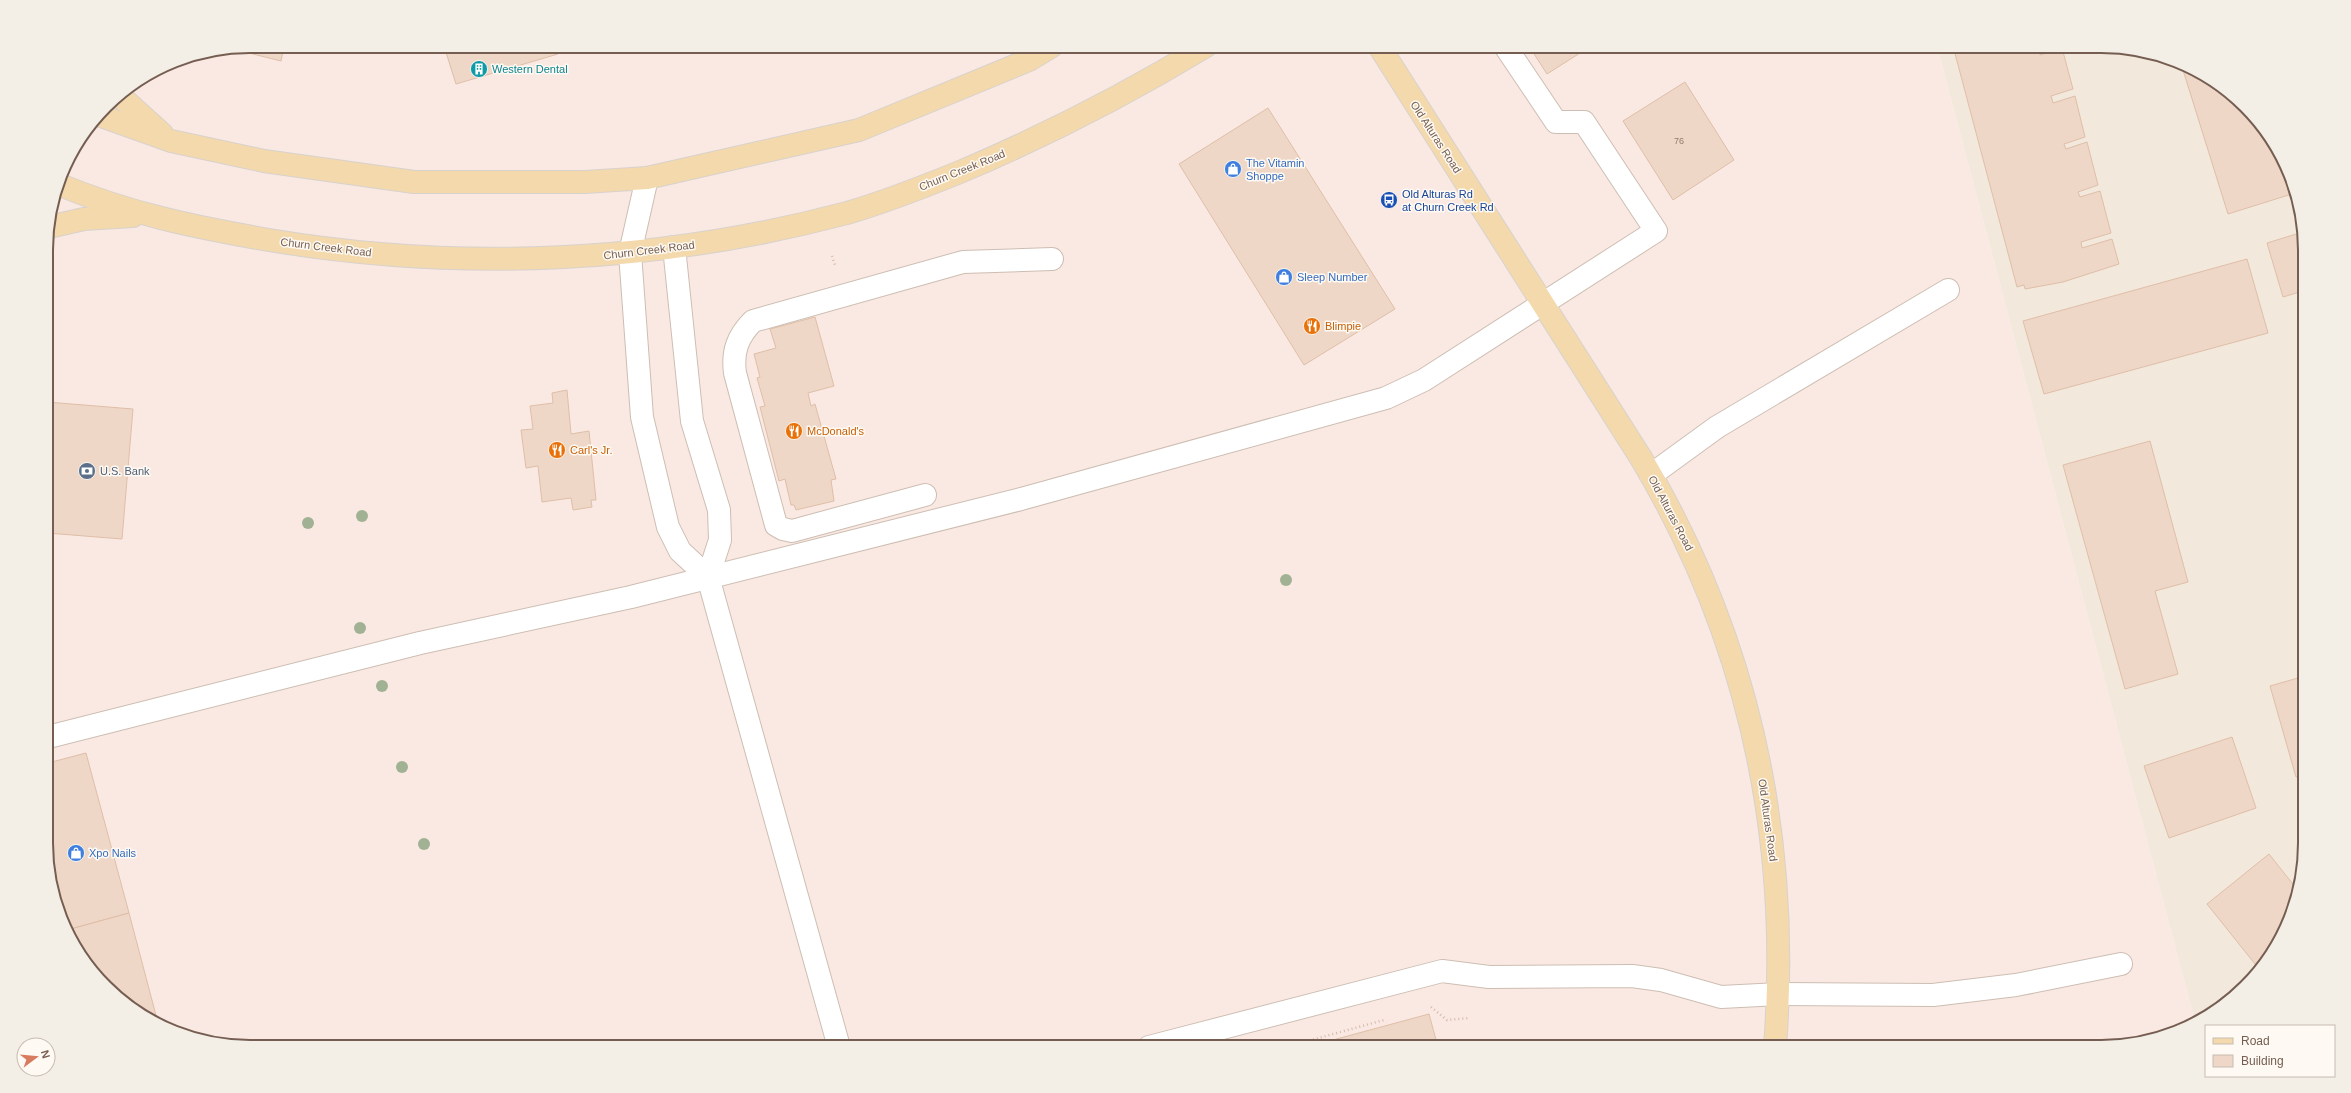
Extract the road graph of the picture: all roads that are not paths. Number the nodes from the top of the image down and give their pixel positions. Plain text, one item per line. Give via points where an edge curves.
1 (1040, 53) edge
2 (1194, 53) edge
3 (1383, 53) edge
4 (1510, 53) edge
5 (124, 99) edge
6 (105, 117) edge
7 (171, 141) junction
8 (647, 178) junction
9 (63, 186) edge
10 (147, 216) junction
11 (55, 226) edge
12 (674, 247) junction
13 (630, 252) junction
14 (1052, 259) dead end
15 (1948, 290) dead end
16 (1544, 303) junction
17 (1651, 474) junction
18 (926, 495) dead end
19 (708, 578) junction
20 (53, 736) edge
21 (2121, 964) dead end
22 (1779, 994) junction
23 (837, 1040) edge
24 (1176, 1040) edge
25 (1776, 1040) edge

1 - 8 main road via 859,130
2 - 12 main road, Churn Creek Road via 1156,76 1025,144 929,184 849,212 773,230
3 - 16 main road, Old Alturas Road
4 - 16 lane via 1556,122 1584,122 1656,231
5 - 7 main road
6 - 7 main road
7 - 8 main road via 264,161 414,182 585,182
8 - 13 lane
9 - 10 main road, Churn Creek Road
10 - 11 main road via 84,219
10 - 13 main road, Churn Creek Road via 346,252 481,260 591,257
12 - 13 main road, Churn Creek Road
12 - 19 lane via 692,421 719,510 720,540
13 - 19 lane via 643,424 668,527 680,551
14 - 18 lane via 963,262 754,320 739,338 734,356 735,373 776,525 792,530
15 - 17 lane via 1717,427
16 - 17 main road, Old Alturas Road
16 - 19 lane via 1424,380 1386,398 1021,499
17 - 22 main road, Old Alturas Road via 1668,504 1709,593 1748,713 1774,856
19 - 20 lane via 425,642
19 - 23 lane
21 - 22 lane via 2016,985 1933,995
22 - 24 lane via 1721,997 1661,980 1632,976 1489,977 1442,971
22 - 25 main road, Old Alturas Road

